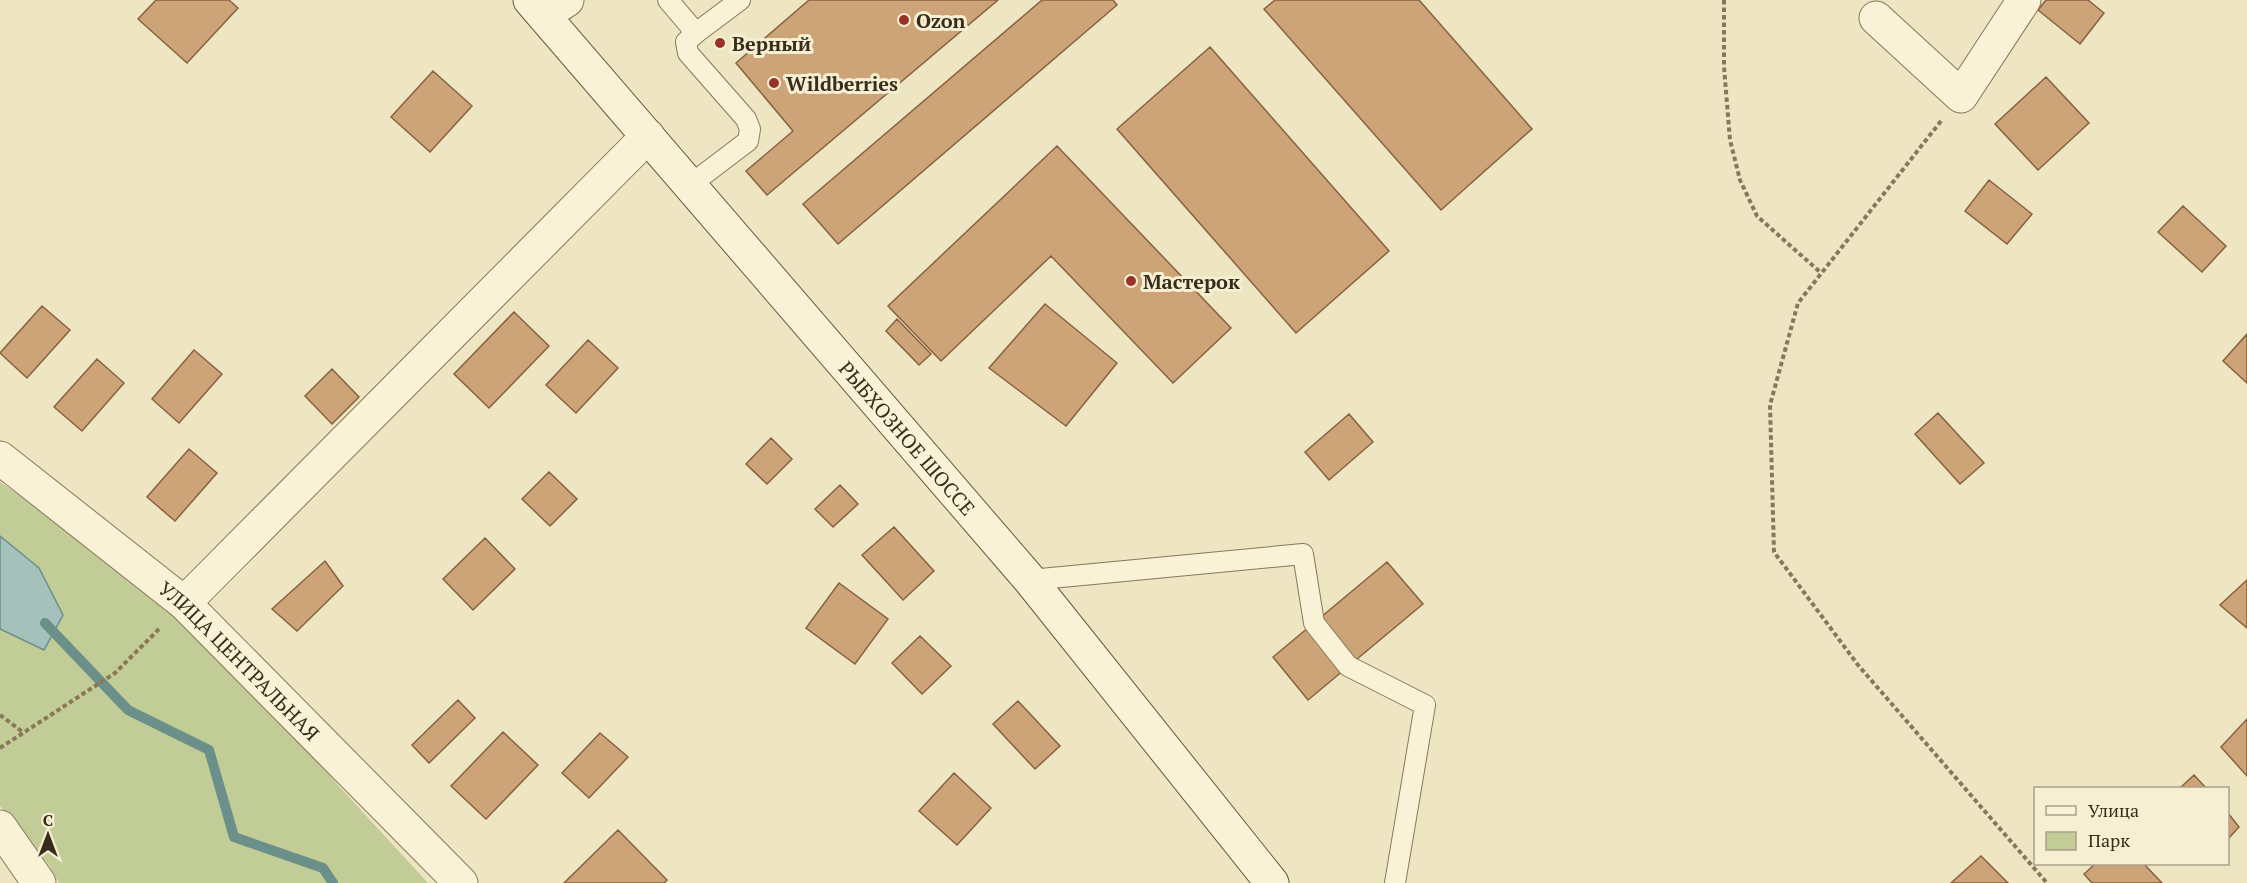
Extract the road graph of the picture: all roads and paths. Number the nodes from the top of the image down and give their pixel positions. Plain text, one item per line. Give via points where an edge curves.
1 (668, 0) edge
2 (740, 0) edge
3 (1724, 0) edge
4 (2024, 0) edge
5 (547, 5) edge
6 (1872, 6) edge
7 (696, 33) junction
8 (1961, 96) junction
9 (648, 136) junction
10 (690, 185) junction
11 (1821, 273) junction
12 (0, 458) edge
13 (1030, 580) junction
14 (184, 603) junction
15 (0, 715) edge
16 (24, 733) junction
17 (0, 748) edge
18 (0, 826) edge
19 (39, 883) edge
20 (460, 883) edge
21 (1272, 883) edge
22 (1395, 883) edge
23 (2048, 883) edge

1 - 7 lane
2 - 7 lane
3 - 11 path via 1725,88 1730,140 1740,180 1757,216
4 - 8 street
5 - 9 street, РЫБХОЗНОЕ ШОССЕ
6 - 8 street
7 - 10 lane via 686,42 688,53 747,119 750,129 748,141
8 - 11 path
9 - 10 street, РЫБХОЗНОЕ ШОССЕ
9 - 14 street
10 - 13 street, РЫБХОЗНОЕ ШОССЕ
11 - 23 path via 1798,303 1770,405 1774,552 1858,665
12 - 14 street, УЛИЦА ЦЕНТРАЛЬНАЯ
13 - 21 street, РЫБХОЗНОЕ ШОССЕ
13 - 22 lane via 1303,554 1314,623 1320,632 1348,666 1425,705
14 - 16 path via 116,673
14 - 20 street, УЛИЦА ЦЕНТРАЛЬНАЯ
15 - 16 path
16 - 17 path
18 - 19 street

